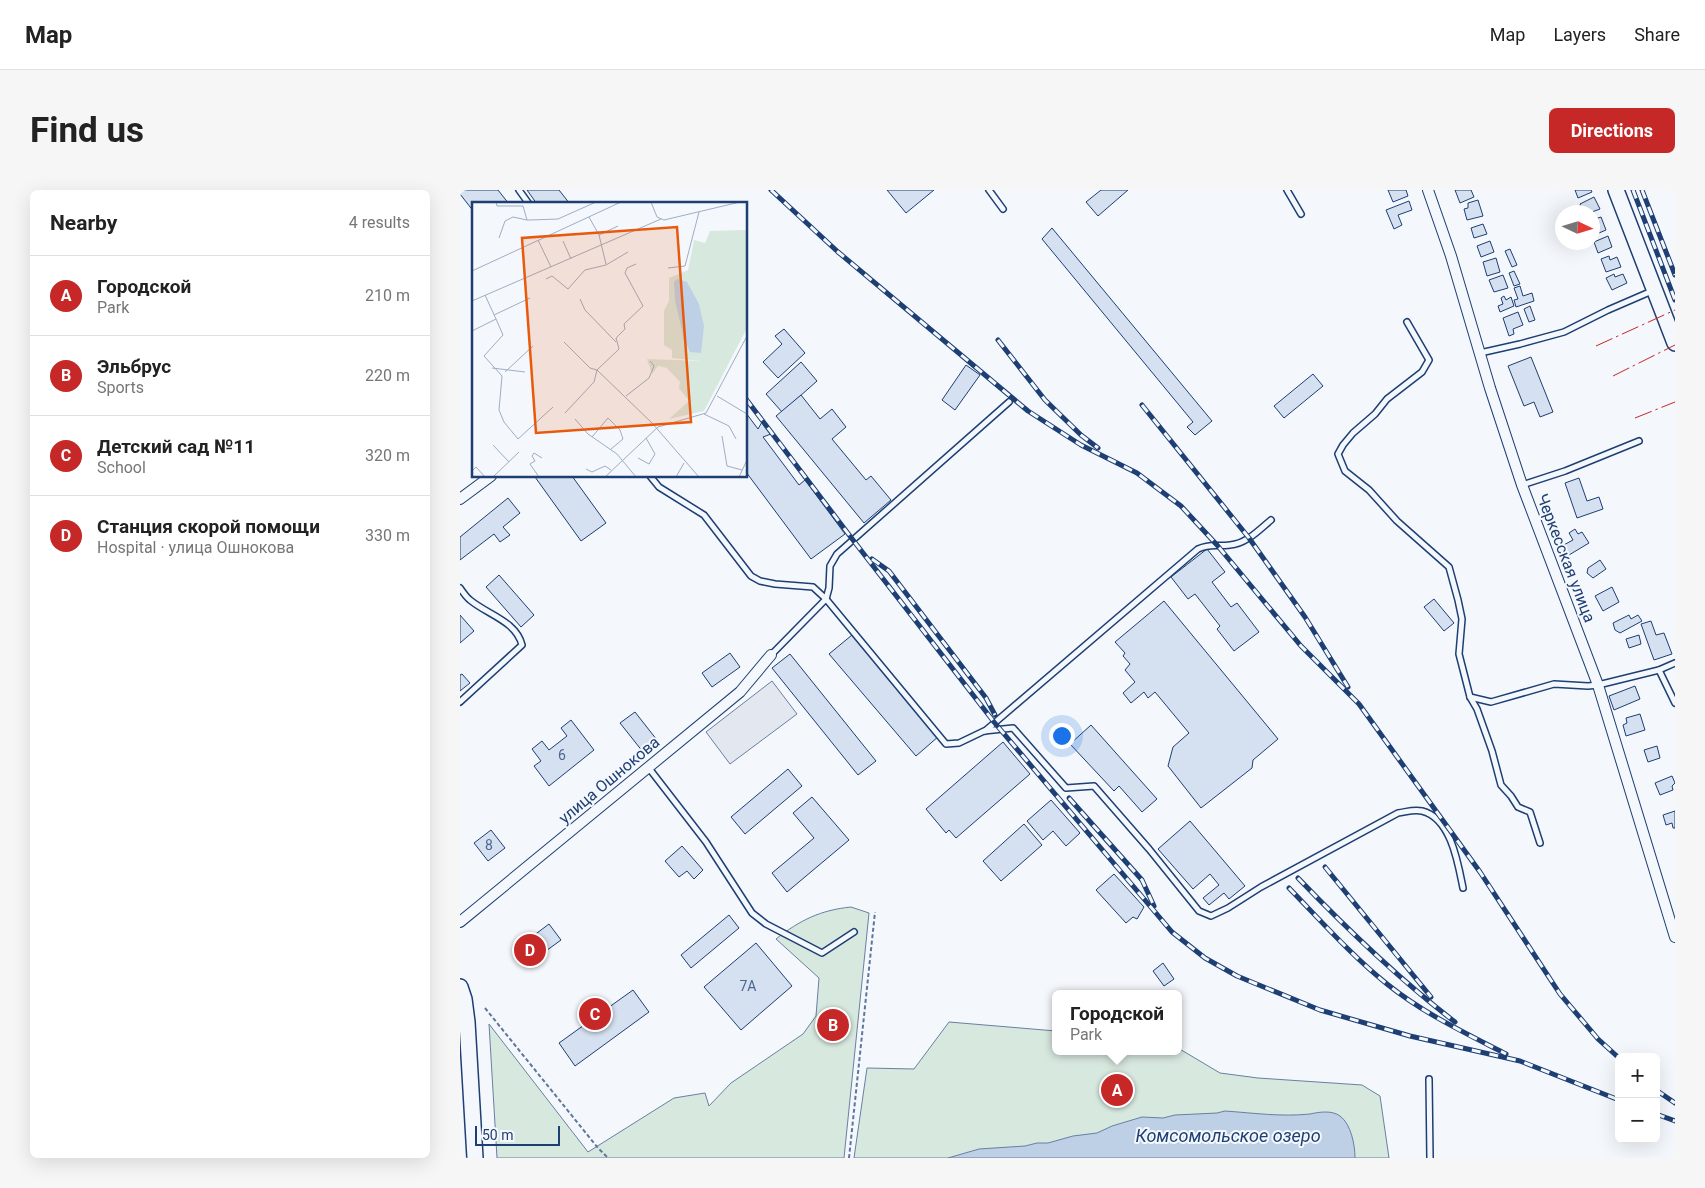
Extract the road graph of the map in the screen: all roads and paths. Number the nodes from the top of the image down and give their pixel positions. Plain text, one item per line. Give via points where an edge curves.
1 (519, 190) edge
2 (989, 190) edge
3 (1287, 190) edge
4 (1428, 190) edge
5 (1616, 190) edge
6 (528, 202) edge
7 (1003, 209) dead end
8 (1300, 214) dead end
9 (1654, 290) junction
10 (1407, 322) dead end
11 (1675, 344) edge
12 (1480, 353) junction
13 (1009, 402) dead end
14 (1639, 441) dead end
15 (488, 478) edge
16 (652, 478) edge
17 (1522, 485) junction
18 (460, 499) edge
19 (1271, 520) dead end
20 (460, 588) edge
21 (826, 599) junction
22 (771, 656) joint
23 (1675, 663) edge
24 (1659, 670) junction
25 (1598, 685) junction
26 (1470, 697) junction
27 (460, 702) edge
28 (1675, 703) edge
29 (984, 731) junction
30 (648, 767) junction
31 (1540, 843) dead end
32 (1463, 888) dead end
33 (875, 912) dead end
34 (460, 922) edge
35 (854, 932) dead end
36 (1675, 937) edge
37 (460, 987) edge
38 (485, 1008) dead end
39 (1429, 1080) dead end
40 (475, 1158) edge
41 (608, 1158) edge
42 (850, 1158) edge
43 (1430, 1158) edge

1 - 6 lane
2 - 7 lane
3 - 8 lane
4 - 12 street, Черкесская улица
5 - 9 main road
9 - 11 main road
9 - 12 lane via 1564,332
10 - 26 lane via 1429,360 1422,372 1387,399 1353,433 1338,454 1346,470 1448,567 1462,619 1459,654
12 - 17 street, Черкесская улица
13 - 21 lane via 837,554 830,566
14 - 17 lane via 1565,472
15 - 18 street
16 - 21 lane via 659,487 704,515 751,576 760,581 813,587
17 - 25 street, Черкесская улица
19 - 29 lane via 1240,543 1229,546 1209,544 1198,549
20 - 27 lane via 469,599 512,628 520,636 522,645
21 - 22 lane
21 - 29 lane via 946,744 959,743
22 - 30 street, улица Ошнокова via 740,692
23 - 24 lane
24 - 25 lane
24 - 28 lane
25 - 26 lane via 1554,684 1491,702
25 - 36 street, Черкесская улица
26 - 31 lane via 1478,709 1500,785 1518,807 1530,812
29 - 32 lane via 1013,728 1066,788 1094,786 1199,910 1211,916 1398,813 1412,810 1423,811 1446,830
30 - 34 street, улица Ошнокова
30 - 35 lane via 706,842 752,914 822,953
33 - 42 path
37 - 40 main road via 467,1022
38 - 41 path
39 - 43 lane

